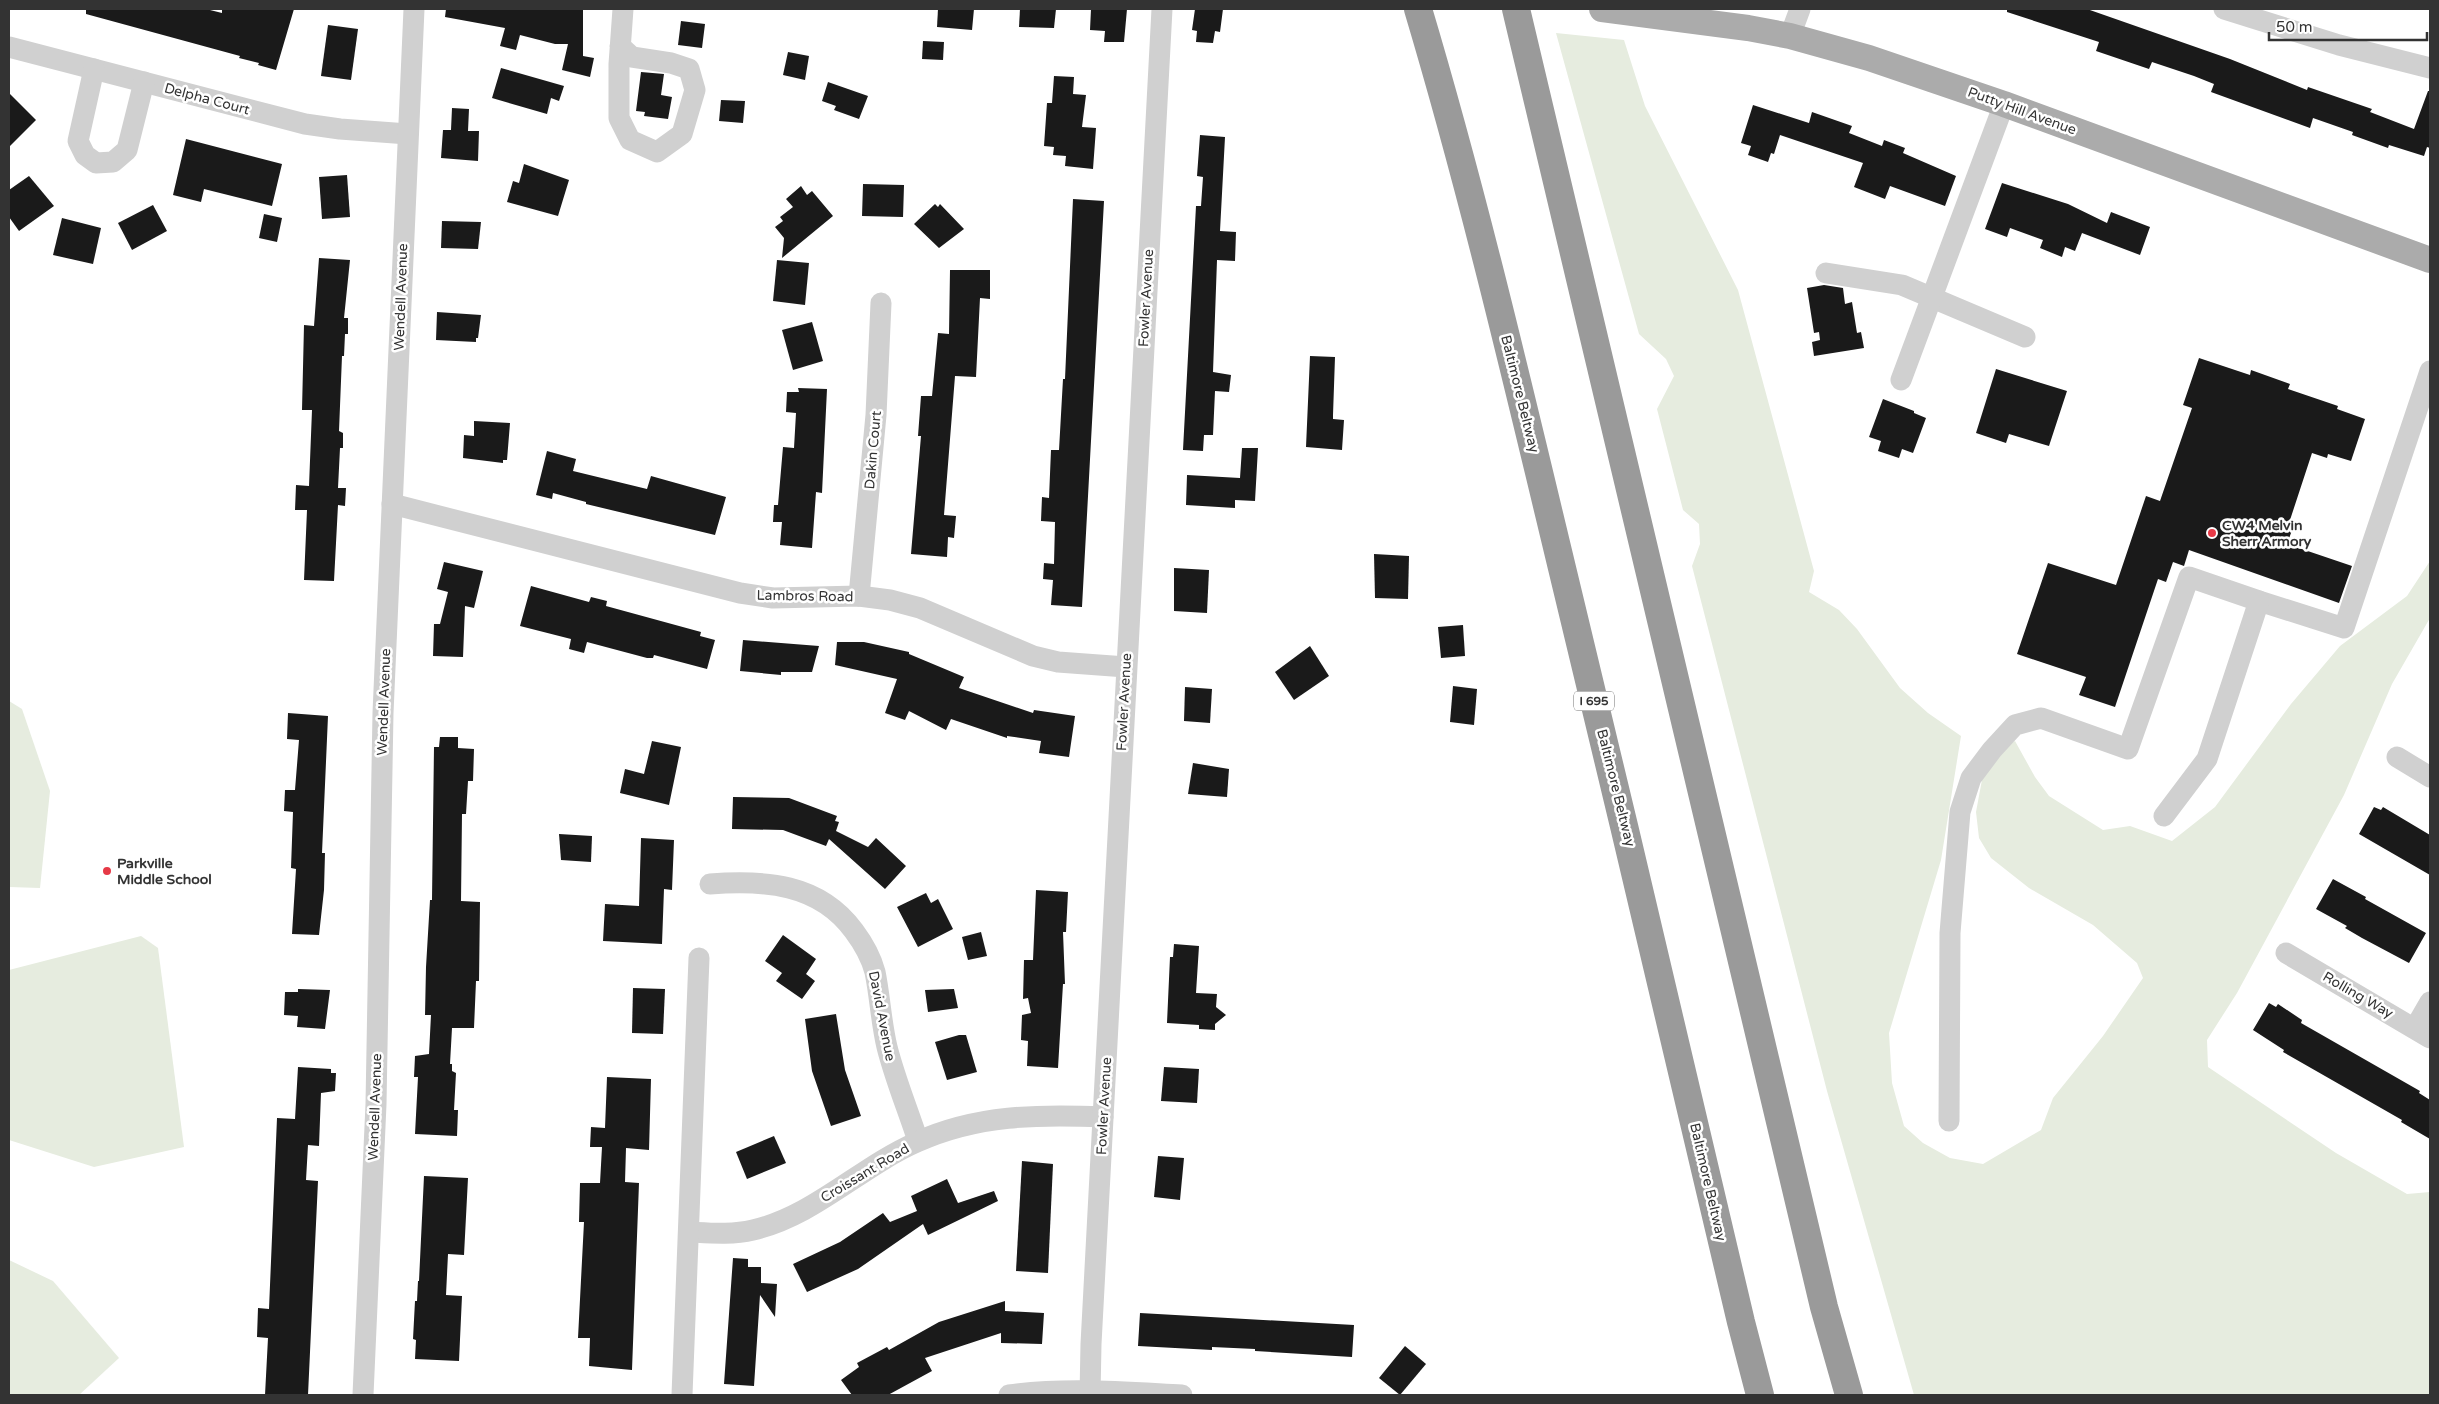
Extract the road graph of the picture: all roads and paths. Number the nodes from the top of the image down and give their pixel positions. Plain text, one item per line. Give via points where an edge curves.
1 (414, 9) edge
2 (623, 9) edge
3 (1162, 9) edge
4 (1418, 9) edge
5 (1516, 9) edge
6 (1602, 9) edge
7 (1800, 9) edge
8 (2224, 9) edge
9 (1790, 36) junction
10 (620, 46) junction
11 (9, 47) edge
12 (2430, 68) edge
13 (94, 69) junction
14 (144, 82) junction
15 (2004, 104) junction
16 (408, 134) junction
17 (2430, 260) edge
18 (1826, 273) dead end
19 (1932, 297) junction
20 (881, 303) dead end
21 (2025, 337) dead end
22 (2430, 371) edge
23 (1901, 380) dead end
24 (392, 504) junction
25 (860, 596) junction
26 (2259, 601) junction
27 (1126, 667) junction
28 (2397, 757) dead end
29 (2430, 777) edge
30 (2164, 816) dead end
31 (710, 884) dead end
32 (2286, 953) dead end
33 (699, 958) dead end
34 (2430, 1002) edge
35 (2422, 1033) edge
36 (1103, 1117) junction
37 (1948, 1121) dead end
38 (918, 1141) junction
39 (689, 1232) junction
40 (1090, 1393) edge
41 (363, 1395) edge
42 (682, 1395) edge
43 (1009, 1395) edge
44 (1182, 1395) edge
45 (1760, 1395) edge
46 (1849, 1395) edge

1 - 16 street, Wendell Avenue
2 - 10 street
3 - 27 street, Fowler Avenue
4 - 45 highway, Baltimore Beltway / I 695 via 1505,329
5 - 46 highway via 1824,1307
6 - 9 main road, Putty Hill Avenue
7 - 9 street
8 - 12 street via 2339,46
9 - 15 main road, Putty Hill Avenue via 1869,58
10 - 10 street via 619,118 630,140 657,152 682,134 695,90 689,69 670,62 632,57
11 - 13 street, Delpha Court
13 - 14 street, Delpha Court
13 - 14 street via 78,141 85,155 96,163 113,162 127,150
14 - 16 street, Delpha Court via 305,124
15 - 17 main road, Putty Hill Avenue
15 - 19 street
16 - 24 street, Wendell Avenue
18 - 19 street via 1902,285
19 - 21 street
19 - 23 street
20 - 25 street, Dakin Court via 876,416
22 - 26 street via 2344,628
24 - 25 street, Lambros Road via 740,593 773,598
24 - 41 street, Wendell Avenue via 383,713 376,1104
25 - 27 street, Lambros Road via 920,608 1033,656 1066,663
26 - 30 street via 2207,759
26 - 37 street via 2189,576 2128,749 2041,718 2015,726 1971,778 1960,812 1950,933
27 - 36 street, Fowler Avenue
28 - 29 street
31 - 38 street, David Avenue via 784,885 821,900 850,924 874,970 887,1046
32 - 35 street, Rolling Way
33 - 39 street
34 - 35 street
36 - 38 street, Croissant Road via 1065,1115 990,1120 966,1124
36 - 40 street, Fowler Avenue
38 - 39 street, Croissant Road via 776,1224 724,1234
39 - 42 street
40 - 43 street via 1037,1391
40 - 44 street

